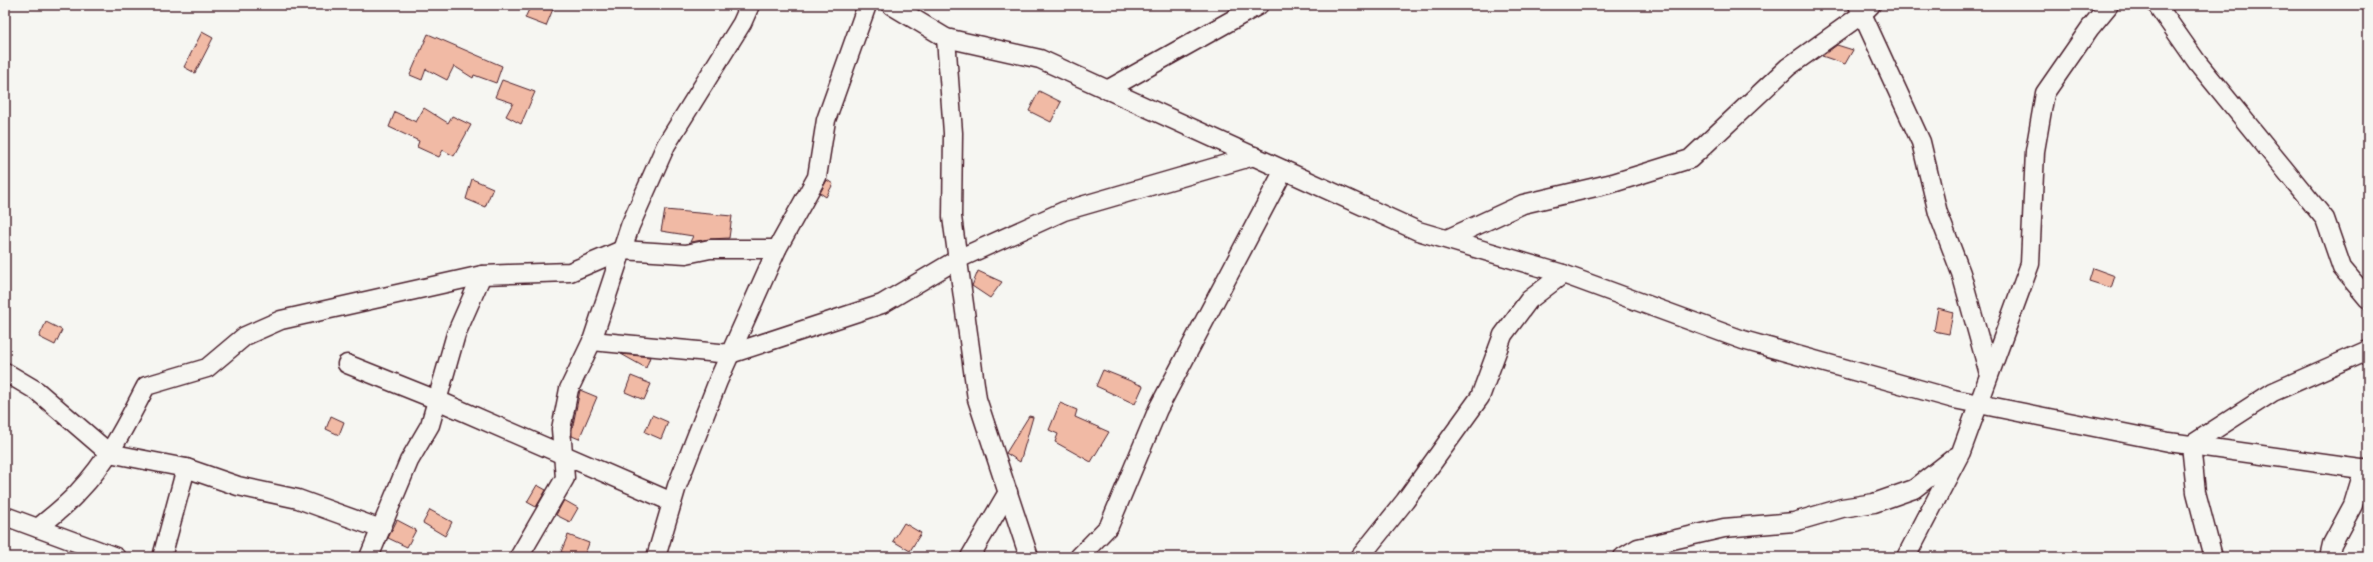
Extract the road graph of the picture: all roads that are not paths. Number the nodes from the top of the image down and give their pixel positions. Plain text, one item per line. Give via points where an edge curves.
1 (750, 5) edge
2 (868, 5) edge
3 (891, 5) edge
4 (1259, 5) edge
5 (2109, 5) edge
6 (2157, 5) edge
7 (1863, 8) edge
8 (946, 38) junction
9 (1107, 90) junction
10 (1254, 156) junction
11 (1284, 170) junction
12 (1447, 239) junction
13 (777, 249) junction
14 (622, 250) junction
15 (958, 259) junction
16 (1563, 274) junction
17 (482, 275) junction
18 (2368, 299) edge
19 (592, 341) junction
20 (2368, 350) edge
21 (730, 354) junction
22 (347, 364) dead end
23 (5, 372) edge
24 (1989, 374) junction
25 (437, 400) junction
26 (1977, 403) junction
27 (2191, 445) junction
28 (1961, 452) junction
29 (109, 453) junction
30 (563, 455) junction
31 (186, 468) junction
32 (2366, 469) edge
33 (1008, 492) junction
34 (672, 502) junction
35 (5, 516) edge
36 (38, 528) junction
37 (381, 529) junction
38 (116, 557) edge
39 (162, 557) edge
40 (369, 557) edge
41 (519, 557) edge
42 (656, 557) edge
43 (970, 557) edge
44 (1029, 557) edge
45 (1079, 557) edge
46 (1360, 557) edge
47 (1623, 557) edge
48 (1906, 557) edge
49 (2212, 557) edge
50 (2329, 557) edge

1 - 14 street via 742,23 666,145
2 - 13 street via 826,120 817,177
3 - 8 street
4 - 9 street
5 - 24 street via 2045,93 2035,151 2030,264
6 - 18 street via 2197,62 2325,219 2342,268
7 - 12 street via 1788,68 1690,159 1613,183 1523,204
7 - 24 street via 1920,142 1938,212 1961,273
8 - 9 street via 1040,59
8 - 15 street via 953,133 952,217
9 - 10 street
10 - 11 street
10 - 15 street via 1064,210
11 - 12 street via 1418,231
11 - 45 street via 1158,409 1109,526
12 - 16 street
13 - 14 street via 710,249 686,254
13 - 21 street
14 - 17 street via 570,272
14 - 19 street
15 - 21 street via 882,304
15 - 33 street via 977,399
16 - 26 street via 1743,340
16 - 46 street via 1529,300 1503,335 1480,397
17 - 25 street via 456,334
17 - 29 street via 281,320 246,336 206,368 146,386
19 - 21 street
19 - 30 street via 569,389 561,429
20 - 27 street via 2273,392
21 - 34 street
22 - 25 street
23 - 29 street via 38,391
24 - 26 street
25 - 30 street
25 - 37 street via 430,425 409,461
26 - 27 street
26 - 28 street
27 - 32 street
27 - 49 street via 2196,492
28 - 47 street via 1914,489 1874,502 1794,522 1724,528 1638,548
28 - 48 street
29 - 31 street
29 - 36 street via 80,491
30 - 34 street
30 - 41 street via 565,478
31 - 37 street via 238,486 298,499
31 - 39 street
32 - 50 street via 2353,505 2332,544
33 - 43 street
33 - 44 street
34 - 42 street
35 - 36 street
36 - 38 street
37 - 40 street

